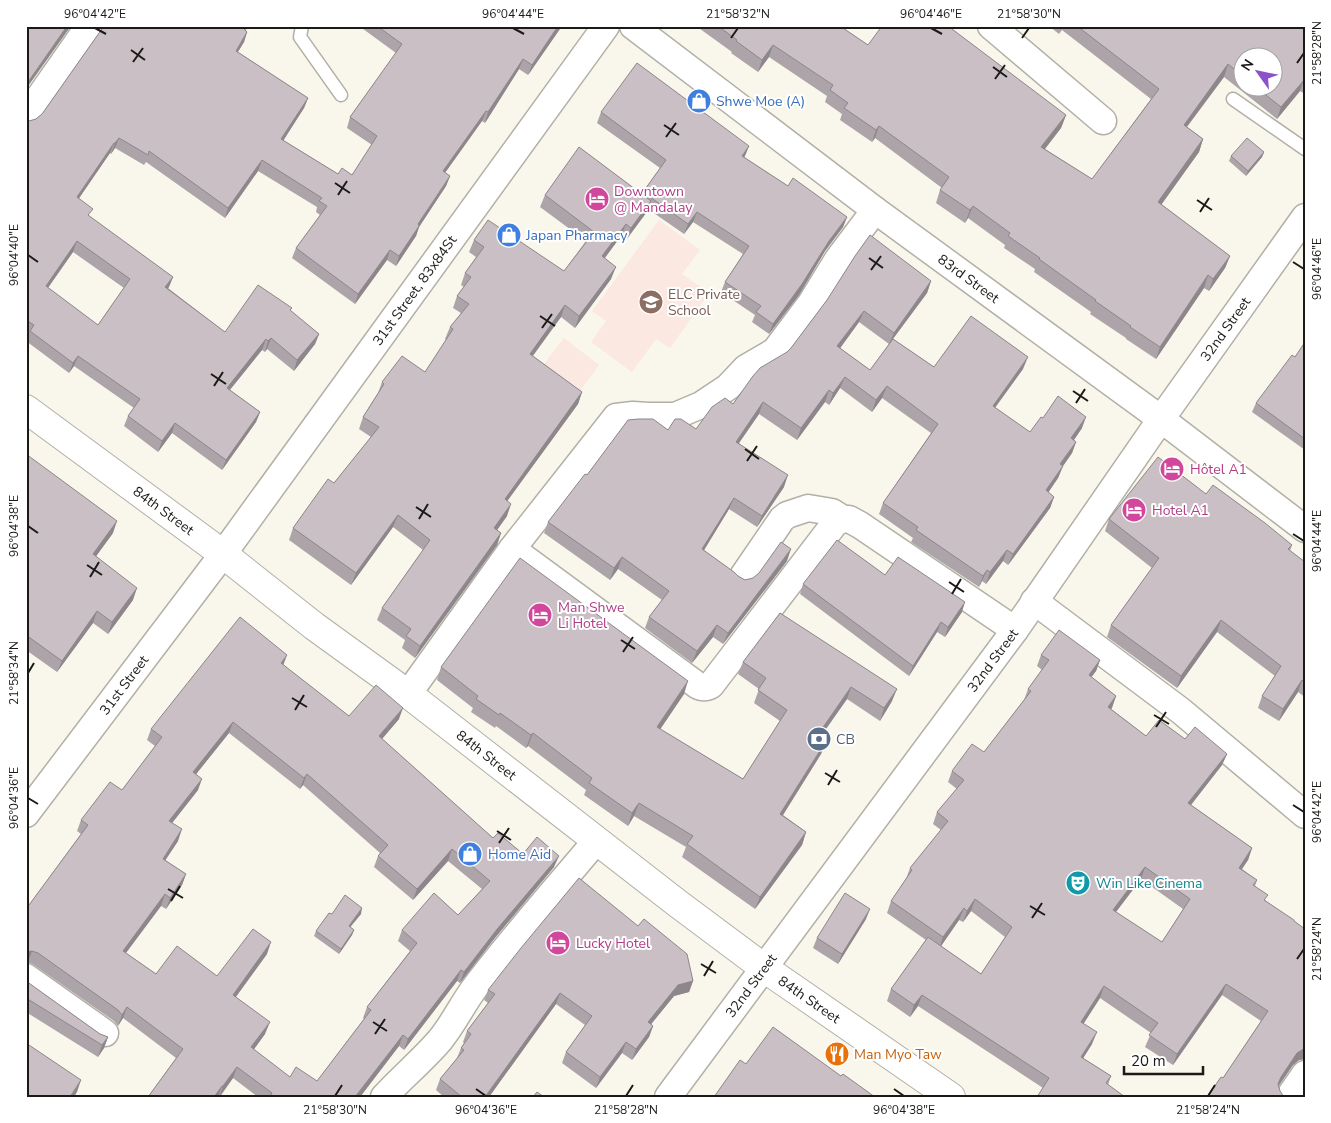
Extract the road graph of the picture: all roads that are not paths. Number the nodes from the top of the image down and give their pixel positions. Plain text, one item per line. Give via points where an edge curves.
1 (89, 26) edge
2 (302, 26) edge
3 (606, 26) edge
4 (633, 26) edge
5 (991, 26) edge
6 (342, 95) dead end
7 (1233, 99) dead end
8 (26, 116) edge
9 (1103, 121) dead end
10 (1305, 149) edge
11 (876, 210) junction
12 (1305, 217) edge
13 (26, 409) edge
14 (1161, 419) junction
15 (843, 519) junction
16 (1305, 529) edge
17 (512, 549) junction
18 (223, 554) junction
19 (743, 576) edge
20 (1034, 601) junction
21 (1015, 630) junction
22 (408, 694) junction
23 (26, 814) edge
24 (1305, 815) edge
25 (596, 841) junction
26 (764, 968) junction
27 (26, 977) edge
28 (105, 1033) dead end
29 (384, 1097) edge
30 (668, 1097) edge
31 (951, 1097) edge

1 - 8 street
2 - 6 lane via 300,37
3 - 18 street, 31st Street, 83x84St
4 - 11 street, 83rd Street
5 - 9 street
7 - 10 lane
11 - 14 street, 83rd Street
11 - 17 street via 775,351 746,368 728,387 701,405 675,416 616,417
12 - 14 street, 32nd Street
13 - 18 main road, 84th Street
14 - 16 street, 83rd Street
14 - 20 street, 32nd Street
15 - 17 street via 835,523 711,685 704,688
15 - 19 street via 832,512 808,508 787,515
15 - 21 street via 860,525
17 - 22 street
18 - 22 main road, 84th Street
18 - 23 street, 31st Street
20 - 21 street, 32nd Street
20 - 24 street via 1181,711
21 - 26 street, 32nd Street
22 - 25 main road, 84th Street
25 - 26 main road, 84th Street
25 - 29 street via 475,987 440,1040
26 - 30 street, 32nd Street
26 - 31 main road, 84th Street
27 - 28 street

